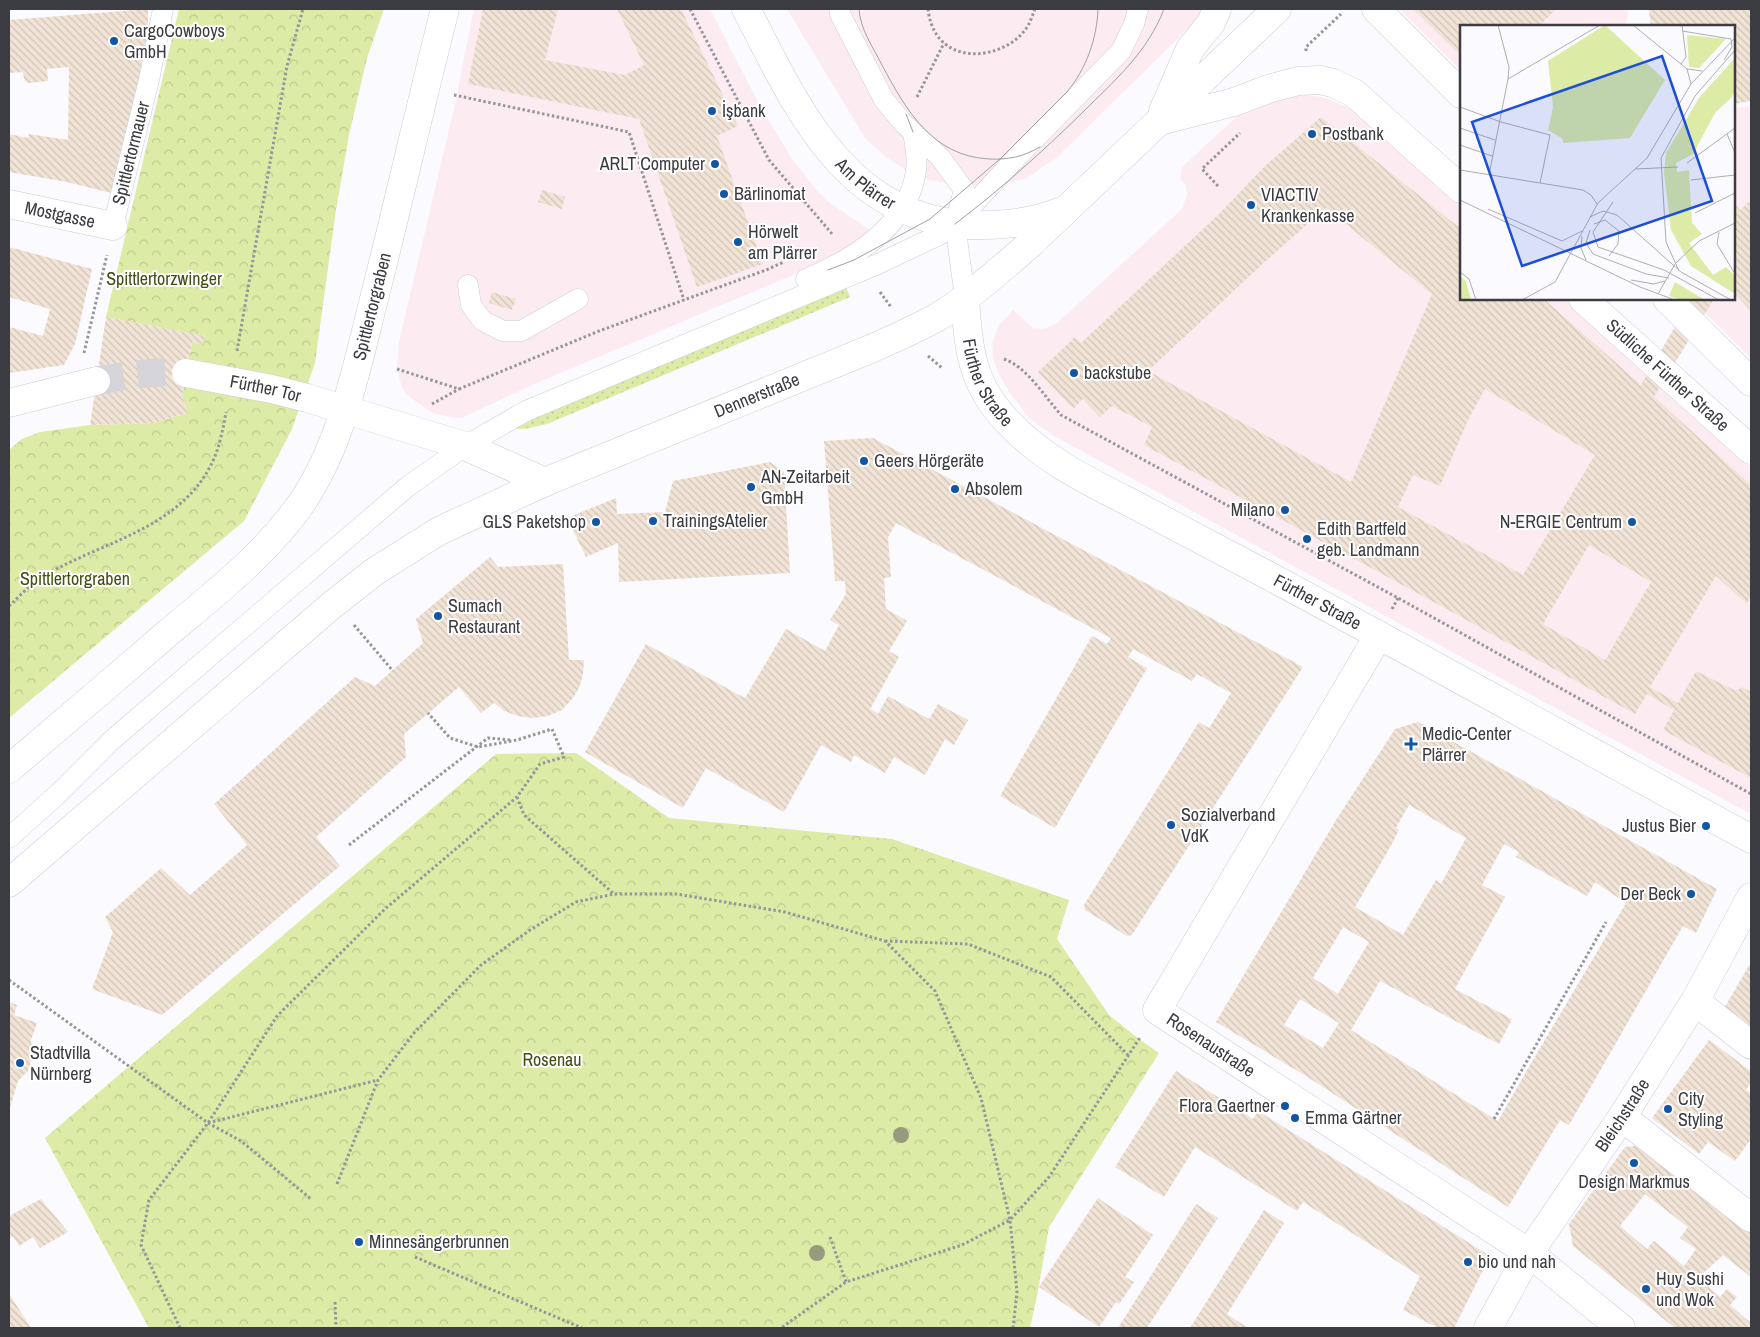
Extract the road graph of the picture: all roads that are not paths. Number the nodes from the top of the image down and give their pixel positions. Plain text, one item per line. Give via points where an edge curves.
1 (163, 9) edge
2 (444, 9) edge
3 (746, 9) edge
4 (840, 9) edge
5 (1138, 9) edge
6 (1217, 9) edge
7 (1277, 9) edge
8 (1378, 11) edge
9 (1460, 93) edge
10 (1159, 121) junction
11 (913, 132) junction
12 (1460, 188) edge
13 (9, 204) edge
14 (902, 208) junction
15 (1067, 209) junction
16 (955, 224) junction
17 (113, 226) joint
18 (468, 285) dead end
19 (965, 298) junction
20 (578, 299) dead end
21 (1584, 300) edge
22 (1668, 300) edge
23 (186, 373) tunnel mouth
24 (1751, 382) edge
25 (87, 383) tunnel mouth
26 (9, 403) edge
27 (344, 408) junction
28 (457, 443) junction
29 (1751, 450) edge
30 (545, 482) junction
31 (1379, 634) junction
32 (9, 769) edge
33 (9, 821) edge
34 (9, 838) edge
35 (1751, 839) edge
36 (9, 883) edge
37 (1751, 896) edge
38 (1694, 1001) junction
39 (1751, 1045) edge
40 (1622, 1117) junction
41 (1751, 1218) edge
42 (1529, 1253) junction
43 (1488, 1328) edge
44 (1622, 1328) edge

1 - 17 lane, Spittlertormauer
2 - 27 main road, Spittlertorgraben via 388,243
3 - 14 main road, Am Plärrer via 805,120 828,151 848,172
4 - 11 lane via 884,100
5 - 16 lane via 1121,50
6 - 10 main road, Am Plärrer via 1211,24 1190,49
7 - 10 main road, Am Plärrer
8 - 9 main road
10 - 12 main road, Am Plärrer via 1234,102 1268,89 1302,68 1320,80 1354,93
10 - 15 main road, Am Plärrer
11 - 14 lane via 916,172
11 - 16 lane via 940,157 964,190
13 - 17 main road, Mostgasse
14 - 16 main road, Am Plärrer
14 - 28 lane via 890,225 870,243 828,270 522,401
15 - 16 main road, Am Plärrer via 1043,218 1007,224
15 - 19 main road, Am Plärrer
16 - 19 lane
16 - 28 lane via 878,264
18 - 20 lane via 471,305 483,321 503,331 521,331
19 - 30 main road, Dennerstraße via 900,336
19 - 31 main road, Fürther Straße via 968,344 977,379 1004,420 1043,454
21 - 29 main road, Südliche Fürther Straße
22 - 24 main road
23 - 27 main road, Fürther Tor, bridge via 272,389
25 - 26 main road
27 - 28 main road
27 - 32 main road, Spittlertorgraben via 314,482 261,552
28 - 30 main road
28 - 33 lane via 400,478 190,657
28 - 34 lane via 119,733
30 - 36 main road, Dennerstraße via 438,531 353,588
31 - 35 main road, Fürther Straße
31 - 42 main road, Rosenaustraße via 1158,1010
37 - 38 main road, Bleichstraße
38 - 39 main road
38 - 40 main road, Bleichstraße
40 - 41 main road
40 - 42 main road, Bleichstraße
42 - 43 main road, Bleichstraße
42 - 44 main road

